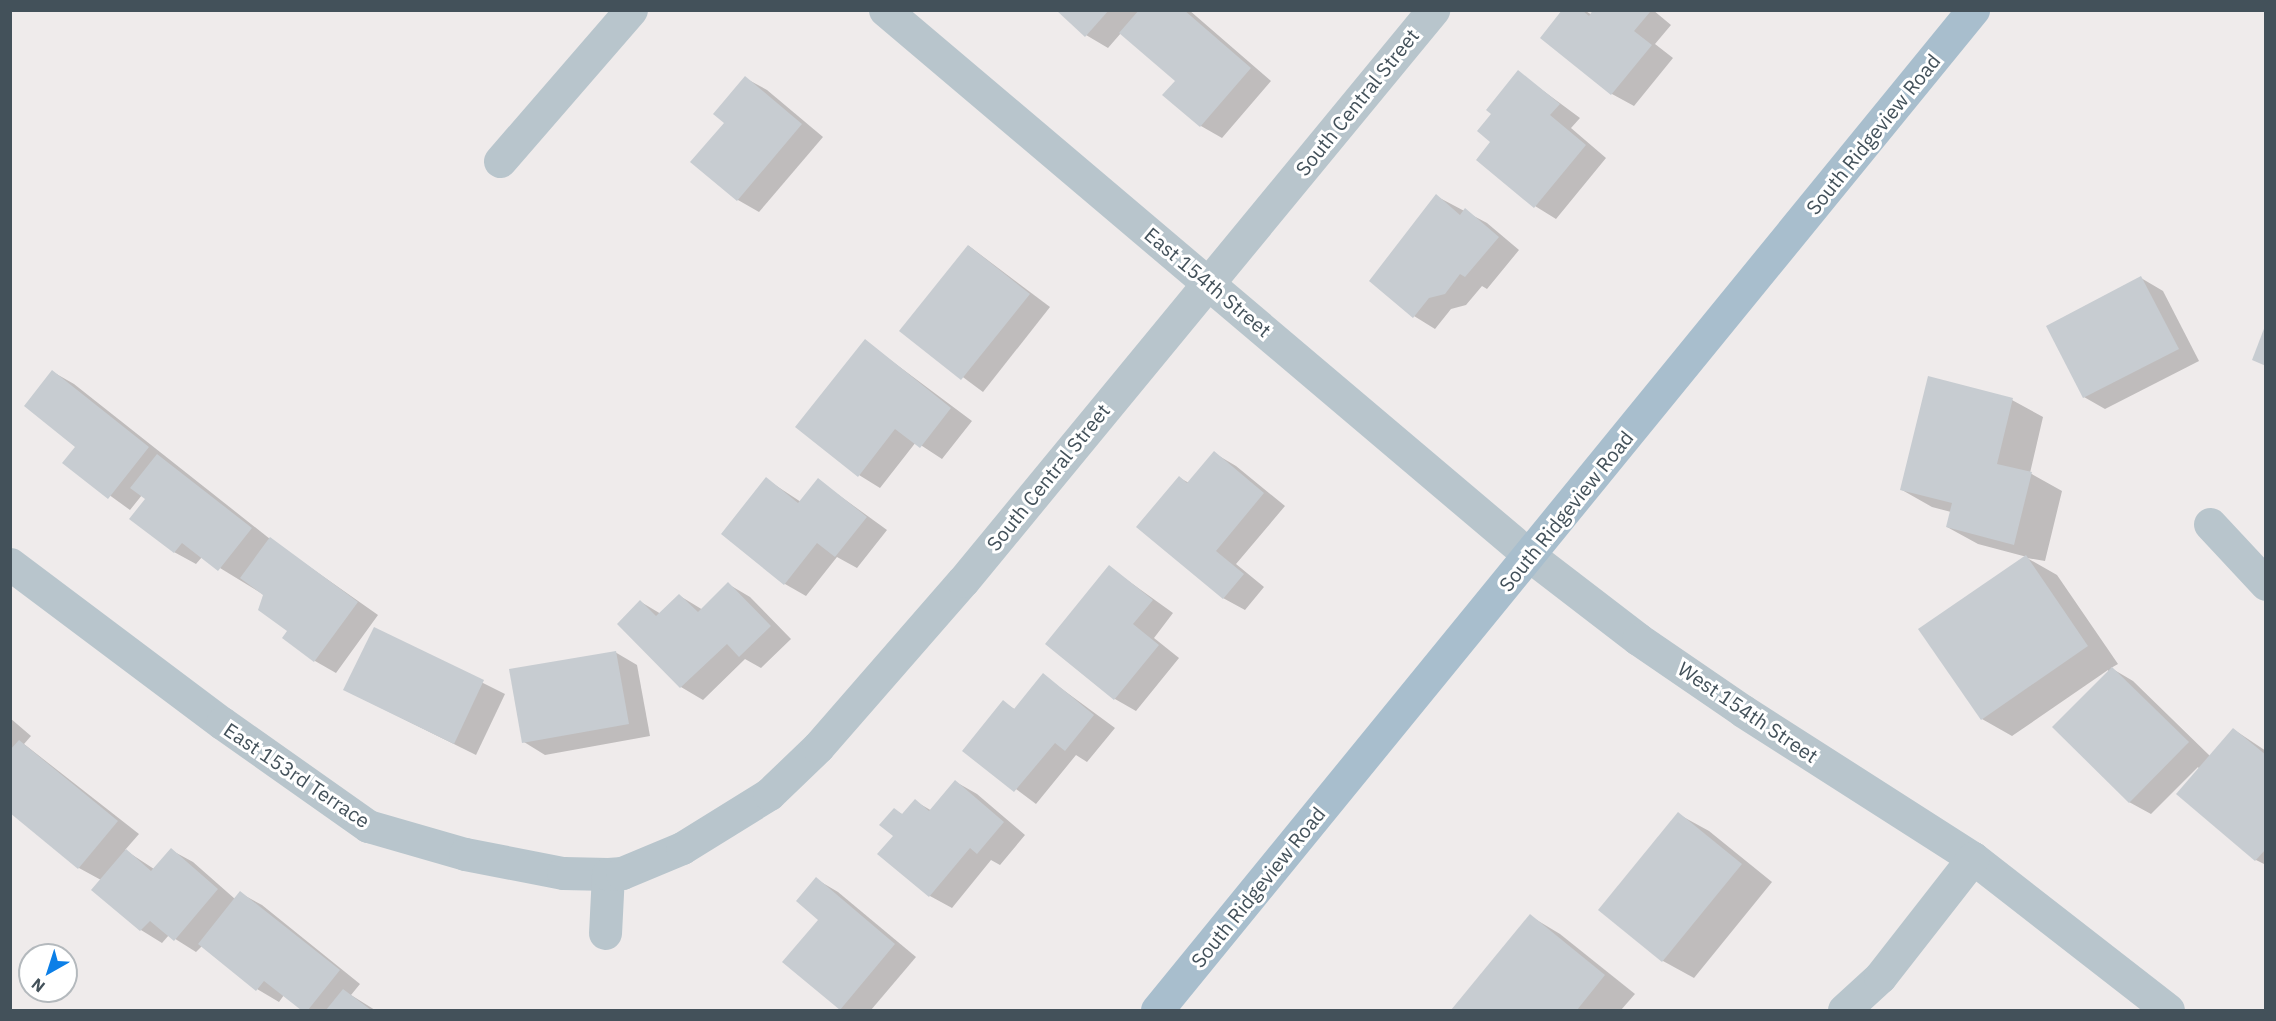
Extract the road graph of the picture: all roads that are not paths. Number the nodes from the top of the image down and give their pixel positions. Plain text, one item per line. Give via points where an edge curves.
1 (631, 10) edge
2 (885, 10) edge
3 (1432, 10) edge
4 (1973, 10) edge
5 (500, 161) dead end
6 (1209, 282) junction
7 (2210, 524) dead end
8 (1530, 556) junction
9 (10, 564) edge
10 (2265, 584) edge
11 (1973, 858) junction
12 (608, 874) junction
13 (605, 933) dead end
14 (1157, 1011) edge
15 (1844, 1011) edge
16 (2168, 1011) edge

1 - 5 street
2 - 6 street, East 154th Street
3 - 6 street, South Central Street
4 - 8 main road, South Ridgeview Road
6 - 8 street, East 154th Street
6 - 12 street, South Central Street via 963,581 818,747 769,794 682,848 622,873
7 - 10 street
8 - 11 street, West 154th Street via 1638,639 1743,711
8 - 14 main road, South Ridgeview Road
9 - 12 street, East 153rd Terrace via 222,723 368,826 465,854 530,867 563,873
11 - 15 street via 1880,977
11 - 16 street, West 154th Street
12 - 13 street

